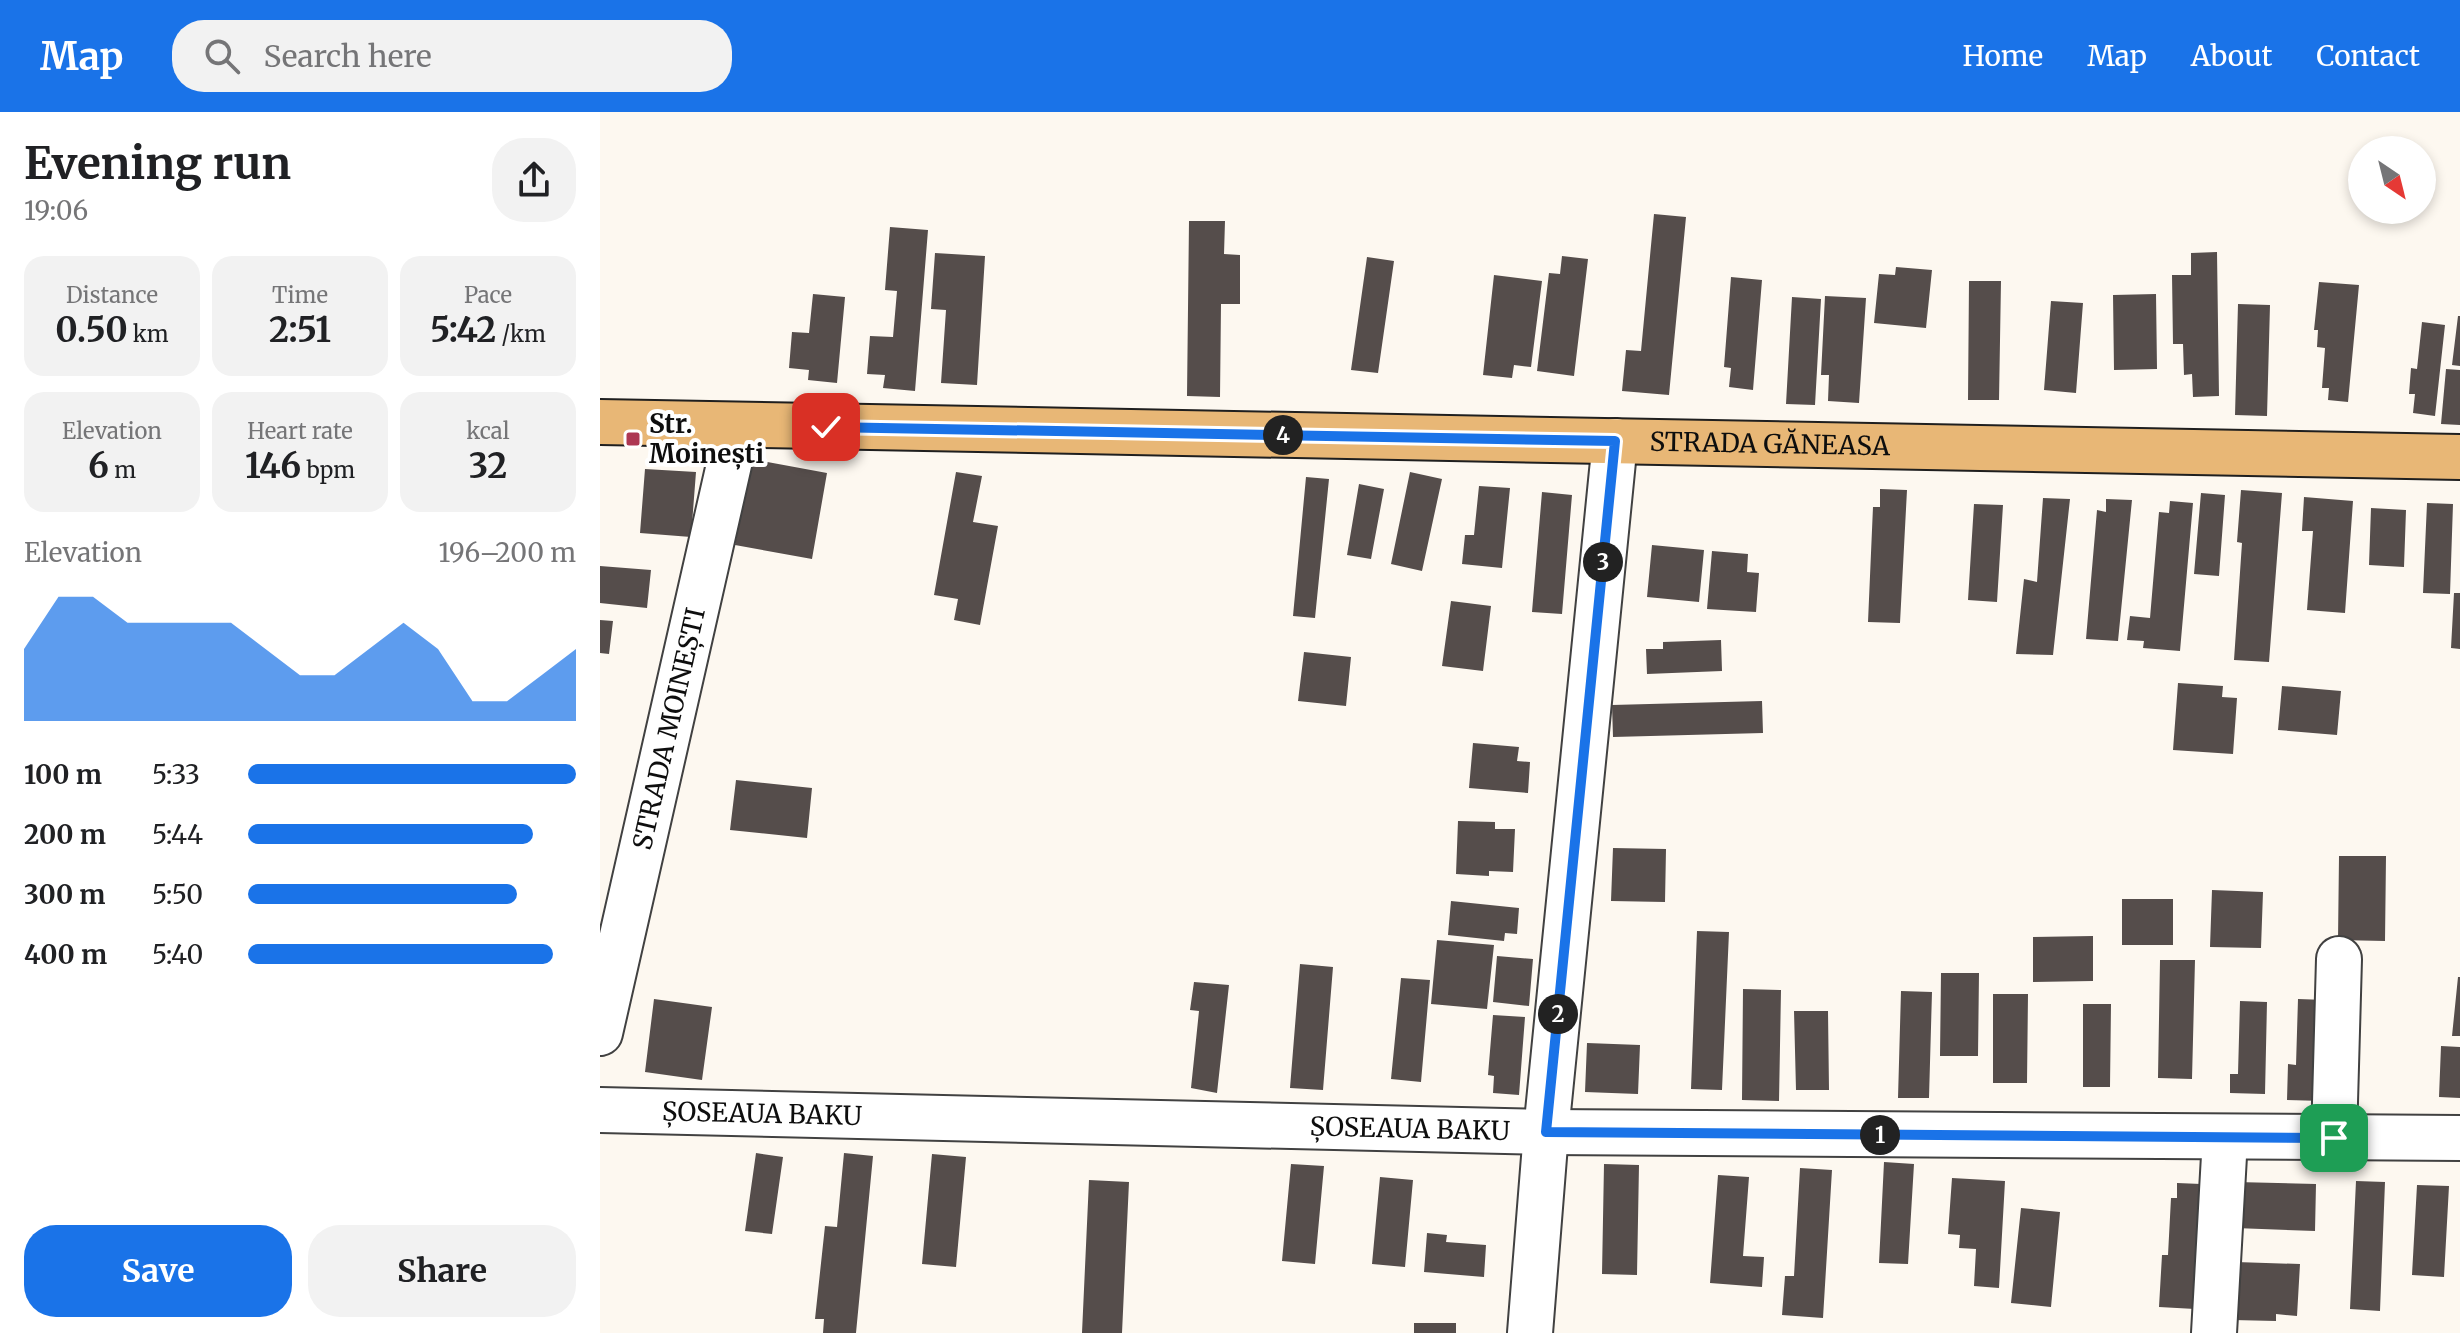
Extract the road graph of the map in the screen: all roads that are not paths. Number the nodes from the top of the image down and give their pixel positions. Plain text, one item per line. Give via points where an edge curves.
1 (600, 422) edge
2 (738, 425) junction
3 (1615, 441) junction
4 (2460, 457) edge
5 (2339, 959) dead end
6 (600, 1033) edge
7 (600, 1110) edge
8 (1546, 1132) junction
9 (2225, 1138) junction
10 (2334, 1138) junction
11 (2460, 1138) edge
12 (1530, 1333) edge
13 (2214, 1333) edge

1 - 2 main road, STRADA GĂNEASA
2 - 3 main road, STRADA GĂNEASA
2 - 6 street, STRADA MOINEȘTI
3 - 4 main road, STRADA GĂNEASA
3 - 8 street
5 - 10 street
7 - 8 street, ȘOSEAUA BAKU
8 - 9 street, ȘOSEAUA BAKU
8 - 12 street
9 - 10 street, ȘOSEAUA BAKU
9 - 13 street
10 - 11 street, ȘOSEAUA BAKU

